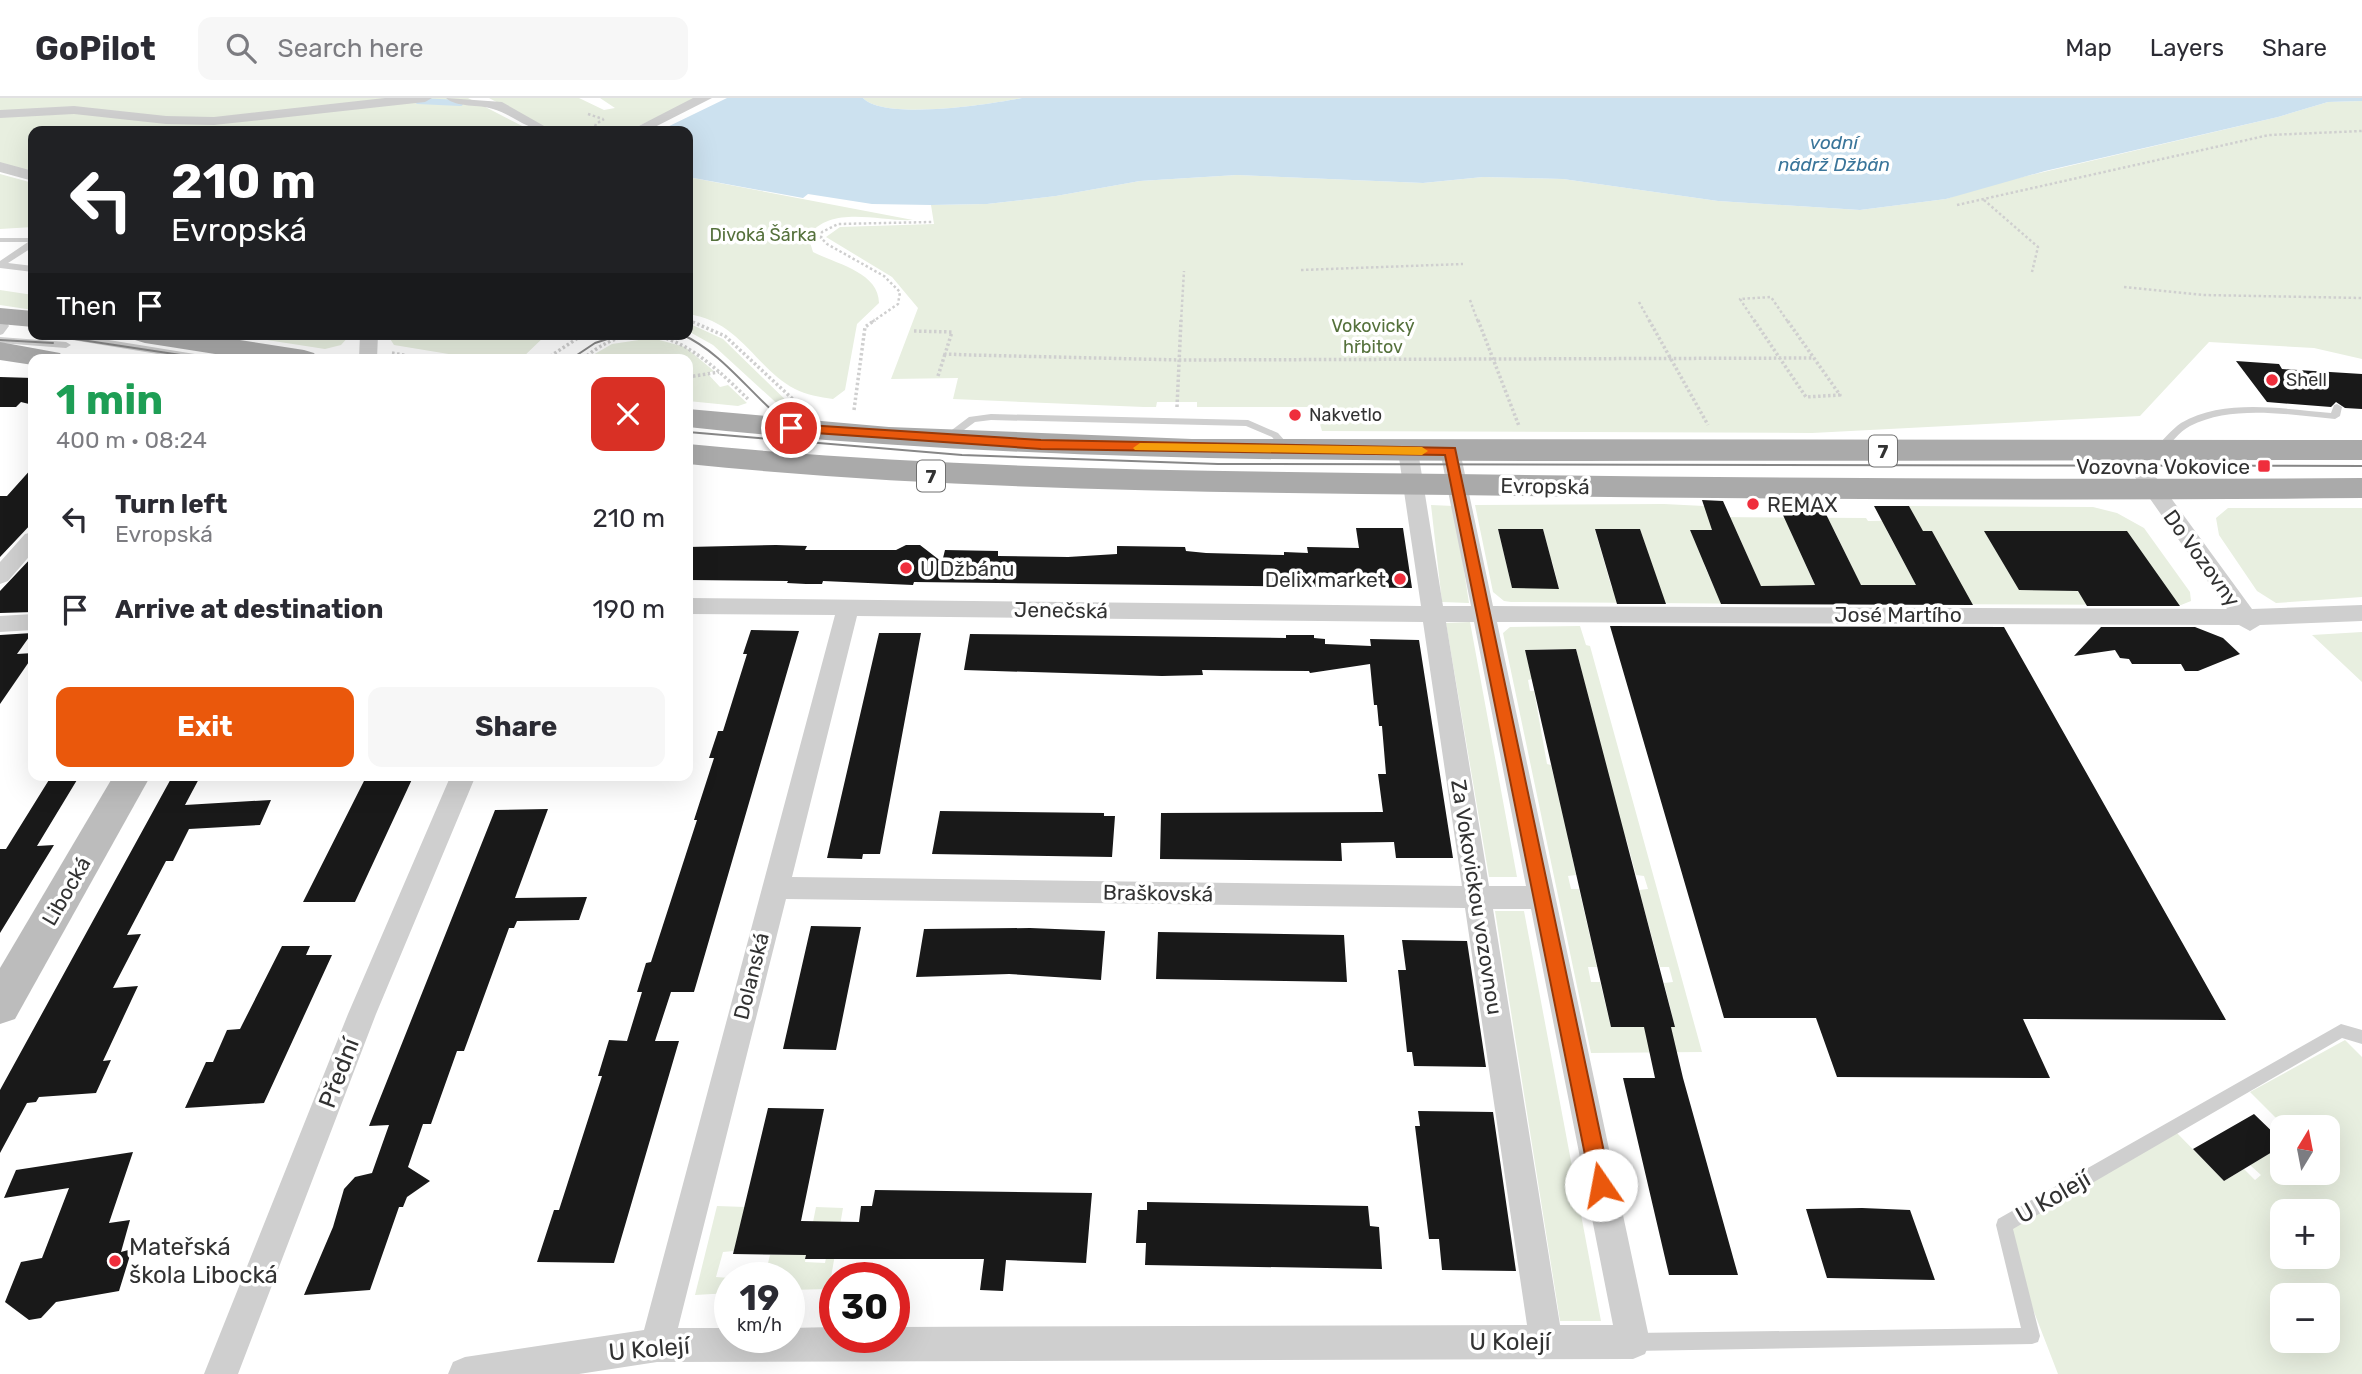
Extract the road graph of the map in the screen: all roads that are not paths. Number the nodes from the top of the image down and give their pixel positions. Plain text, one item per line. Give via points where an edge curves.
1 (425, 98) edge
2 (453, 98) edge
3 (705, 98) edge
4 (0, 114) edge
5 (537, 126) edge
6 (646, 126) edge
7 (0, 167) edge
8 (28, 175) edge
9 (0, 240) edge
10 (28, 241) edge
11 (28, 245) edge
12 (0, 265) edge
13 (28, 268) edge
14 (0, 317) edge
15 (28, 319) edge
16 (28, 326) edge
17 (0, 333) edge
18 (28, 334) edge
19 (0, 340) edge
20 (183, 340) edge
21 (54, 343) edge
22 (0, 351) edge
23 (123, 354) edge
24 (159, 354) edge
25 (272, 354) edge
26 (2337, 407) dead end
27 (693, 418) edge
28 (945, 439) junction
29 (1288, 450) junction
30 (2126, 450) junction
31 (2159, 450) junction
32 (2362, 450) edge
33 (1408, 451) junction
34 (1450, 451) junction
35 (694, 453) edge
36 (1413, 484) junction
37 (1458, 485) junction
38 (2362, 488) edge
39 (2154, 489) junction
40 (28, 545) edge
41 (0, 576) edge
42 (693, 606) edge
43 (848, 607) junction
44 (1433, 614) junction
45 (1484, 614) junction
46 (2362, 614) edge
47 (28, 622) edge
48 (2249, 622) junction
49 (0, 624) edge
50 (129, 781) edge
51 (461, 781) edge
52 (774, 888) junction
53 (1477, 897) junction
54 (1542, 898) junction
55 (0, 1006) edge
56 (2362, 1037) edge
57 (1545, 1342) junction
58 (1633, 1342) junction
59 (657, 1345) junction
60 (221, 1374) edge
61 (465, 1374) edge

1 - 4 street via 214,121 74,110
2 - 5 street via 497,105
3 - 6 street
7 - 8 street
9 - 10 lane
11 - 12 lane
12 - 13 lane
14 - 15 main road
14 - 16 lane
14 - 17 lane via 4,326
17 - 18 lane
19 - 23 lane via 51,342
20 - 25 main road
21 - 22 main road
21 - 24 lane
26 - 31 lane via 2335,416 2260,411 2210,417 2184,426
27 - 28 main road, Evropská / 7
28 - 29 main road, Evropská / 7
28 - 29 lane via 972,419 991,417 1178,421 1248,424 1275,435
29 - 33 main road, Evropská / 7
30 - 31 main road, Evropská / 7
30 - 34 main road, Evropská / 7
30 - 39 street, Do Vozovny
31 - 32 main road, Evropská / 7
33 - 34 main road, Evropská / 7
33 - 36 street, Za Vokovickou vozovnou
34 - 37 street
35 - 36 main road, Evropská / 7 via 946,477
36 - 37 main road, Evropská / 7
36 - 44 street, Za Vokovickou vozovnou
37 - 39 main road, Evropská / 7
37 - 45 street
38 - 39 main road, Evropská / 7
39 - 48 street, Do Vozovny
40 - 41 street
42 - 43 street, Jenečská
43 - 44 street, Jenečská
43 - 52 street, Dolanská
44 - 45 street, José Martího
44 - 53 street, Za Vokovickou vozovnou
45 - 48 street, José Martího
45 - 54 street
46 - 48 street, José Martího
47 - 49 street
50 - 55 street, Libocká
51 - 60 street, Přední via 362,1014
52 - 53 street, Braškovská
52 - 59 street, Dolanská
53 - 54 street, Braškovská
53 - 57 street, Za Vokovickou vozovnou
54 - 58 street
56 - 58 lane, U Kolejí via 2341,1031 2004,1225 2032,1336
57 - 58 street, U Kolejí
57 - 59 street, U Kolejí
59 - 61 street, U Kolejí

